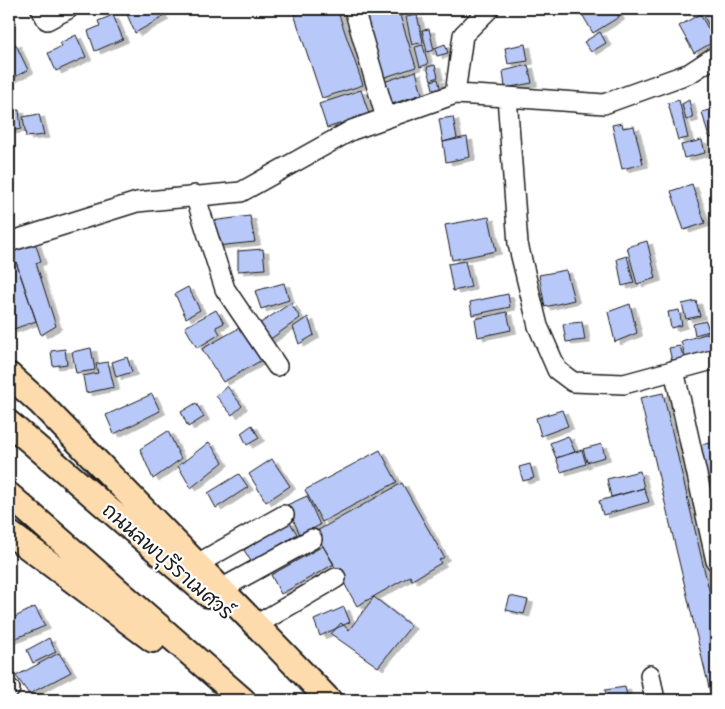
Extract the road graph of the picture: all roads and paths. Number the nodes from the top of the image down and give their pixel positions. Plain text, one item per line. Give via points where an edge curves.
1 (41, 9) edge
2 (68, 9) edge
3 (354, 9) edge
4 (489, 9) edge
5 (716, 56) edge
6 (455, 94) junction
7 (507, 97) junction
8 (386, 118) junction
9 (195, 195) junction
10 (9, 242) edge
11 (716, 359) edge
12 (277, 366) dead end
13 (674, 370) junction
14 (9, 374) edge
15 (9, 423) edge
16 (9, 494) edge
17 (284, 516) dead end
18 (9, 533) edge
19 (312, 539) dead end
20 (716, 561) edge
21 (197, 564) junction
22 (336, 578) dead end
23 (221, 589) junction
24 (256, 625) junction
25 (650, 675) dead end
26 (234, 700) edge
27 (243, 700) edge
28 (328, 700) edge
29 (655, 700) edge

1 - 2 street via 47,20
3 - 8 street
4 - 6 street via 463,35
5 - 7 street via 690,73 604,104
6 - 7 street
6 - 8 street
7 - 13 street via 518,244 538,326 557,370 573,382 624,384
8 - 9 street via 352,130 241,192
9 - 10 street via 137,202
9 - 12 street via 225,289
11 - 13 street
13 - 20 street
14 - 21 main road
15 - 28 main road, ถนนลพบุรีราเมศวร์
16 - 27 main road
17 - 21 street
18 - 26 main road
19 - 23 street
21 - 23 main road
22 - 24 street
23 - 24 main road
24 - 28 main road
25 - 29 street

